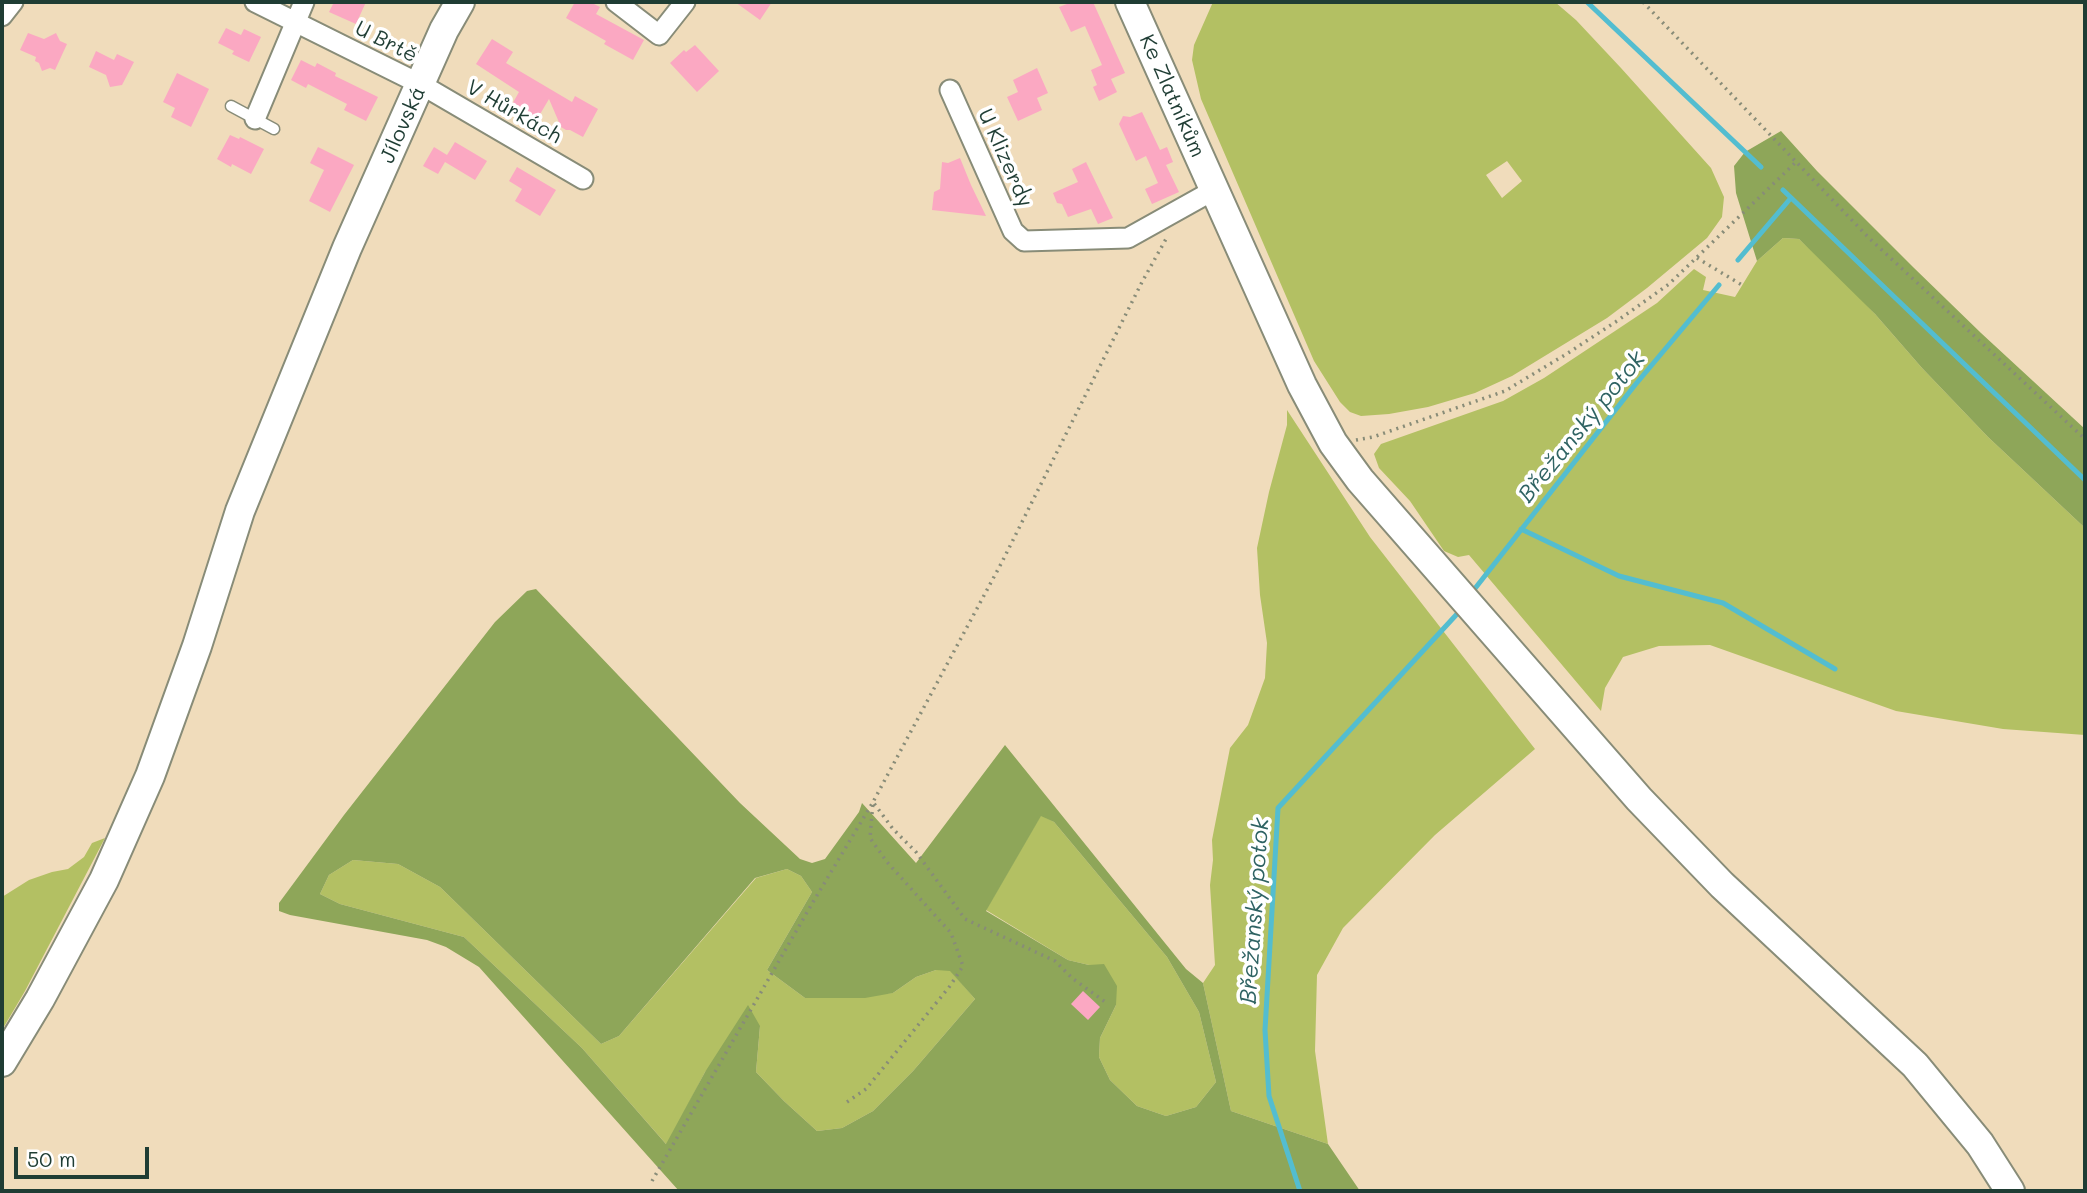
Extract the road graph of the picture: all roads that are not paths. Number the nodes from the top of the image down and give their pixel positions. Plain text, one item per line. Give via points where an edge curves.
1 (13, 2) edge
2 (255, 2) edge
3 (304, 2) edge
4 (460, 2) edge
5 (616, 2) edge
6 (685, 2) edge
7 (1130, 2) edge
8 (2, 16) edge
9 (295, 22) junction
10 (422, 85) junction
11 (950, 90) dead end
12 (231, 106) dead end
13 (255, 119) junction
14 (274, 129) dead end
15 (583, 179) dead end
16 (1214, 190) junction
17 (2, 1062) edge
18 (2010, 1191) edge

1 - 8 street
2 - 9 street, U Brtě
3 - 9 street
4 - 10 main road, Jílovská
5 - 6 street via 659,35
7 - 16 main road, Ke Zlatníkům
9 - 10 street, U Brtě
9 - 13 street
10 - 15 street, V Hůrkách
10 - 17 main road, Jílovská via 347,248 240,511 150,776 104,880
11 - 16 street, U Klizerdy via 1013,231 1024,241 1128,238
12 - 13 lane
13 - 14 lane
16 - 18 main road, Ke Zlatníkům via 1302,385 1333,443 1360,480 1639,799 1722,885 1915,1065 1980,1144

